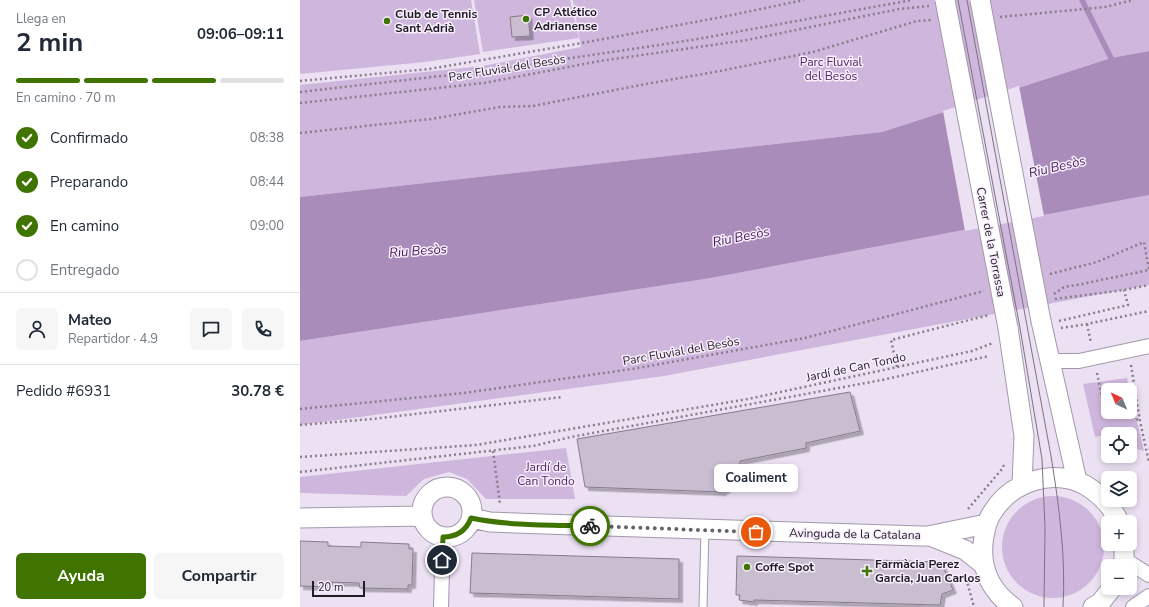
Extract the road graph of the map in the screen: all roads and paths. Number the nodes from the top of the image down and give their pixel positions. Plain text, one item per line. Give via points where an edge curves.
1 (804, 0) edge
2 (912, 0) edge
3 (980, 0) edge
4 (1133, 0) edge
5 (937, 3) edge
6 (995, 17) dead end
7 (932, 20) dead end
8 (300, 81) edge
9 (300, 92) edge
10 (300, 103) edge
11 (300, 133) edge
12 (1149, 270) edge
13 (1043, 276) dead end
14 (1149, 285) edge
15 (989, 290) dead end
16 (1124, 290) junction
17 (1048, 299) dead end
18 (1149, 311) edge
19 (1048, 322) junction
20 (1087, 324) junction
21 (1060, 328) dead end
22 (987, 344) dead end
23 (1092, 346) dead end
24 (1149, 346) edge
25 (989, 356) dead end
26 (1050, 361) junction
27 (1131, 365) dead end
28 (1096, 366) dead end
29 (1101, 391) edge
30 (563, 396) dead end
31 (300, 409) edge
32 (1135, 419) edge
33 (1140, 422) junction
34 (300, 425) edge
35 (493, 451) junction
36 (300, 457) edge
37 (1005, 462) dead end
38 (1149, 463) edge
39 (300, 472) edge
40 (1077, 481) junction
41 (1022, 485) junction
42 (500, 505) dead end
43 (967, 510) dead end
44 (1115, 515) edge
45 (422, 516) junction
46 (300, 518) edge
47 (471, 518) junction
48 (986, 524) junction
49 (705, 530) junction
50 (928, 536) junction
51 (443, 537) junction
52 (1123, 556) edge
53 (962, 569) dead end
54 (986, 573) junction
55 (1149, 575) edge
56 (1107, 595) edge
57 (1113, 595) edge
58 (1149, 596) edge
59 (1133, 606) edge
60 (441, 607) edge
61 (703, 607) edge
62 (974, 607) edge
63 (990, 607) edge
64 (1013, 607) edge
65 (1093, 607) edge
66 (1114, 607) edge

1 - 8 path via 605,39 428,69
2 - 9 path, Parc Fluvial del Besòs via 692,40 485,71
3 - 19 street, bridge
4 - 6 path via 1074,11
5 - 10 path, Parc Fluvial del Besòs via 746,40 600,61 484,83
5 - 41 street, Carrer de la Torrassa, bridge via 1008,328 1024,436
7 - 11 path via 917,21 812,52 533,106 500,107 430,119
12 - 13 path via 1144,242 1097,262
14 - 16 path
15 - 31 path, Parc Fluvial del Besòs via 805,338 632,369 464,393
16 - 17 path
16 - 19 path via 1128,305
18 - 20 path
19 - 26 street
20 - 21 path
20 - 23 path
22 - 36 path, Jardí de Can Tondo via 972,351 748,399 476,444
24 - 26 street via 1079,360
25 - 35 path, Jardí de Can Tondo via 882,380 533,446
26 - 40 street
27 - 33 path
28 - 29 path
30 - 34 path
32 - 33 path
33 - 38 path
35 - 39 path, Jardí de Can Tondo
35 - 42 path
37 - 43 path
40 - 41 street via 1059,478 1040,479
40 - 44 street via 1095,490 1109,504
41 - 48 street via 1005,496
45 - 46 street
45 - 47 street via 422,507 432,492 448,487 464,494 472,509
45 - 51 street via 428,530
47 - 49 street, Avinguda de la Catalana via 506,523
47 - 51 street via 464,531 458,535
48 - 50 street, Avinguda de la Catalana
48 - 54 street via 982,548
49 - 50 street, Avinguda de la Catalana
49 - 61 lane
50 - 54 street, Avinguda de la Catalana via 965,550
51 - 60 street
52 - 55 street
53 - 62 path
54 - 63 street
54 - 64 street, Avinguda de la Catalana via 1003,600
56 - 65 street
57 - 66 street
58 - 59 street

